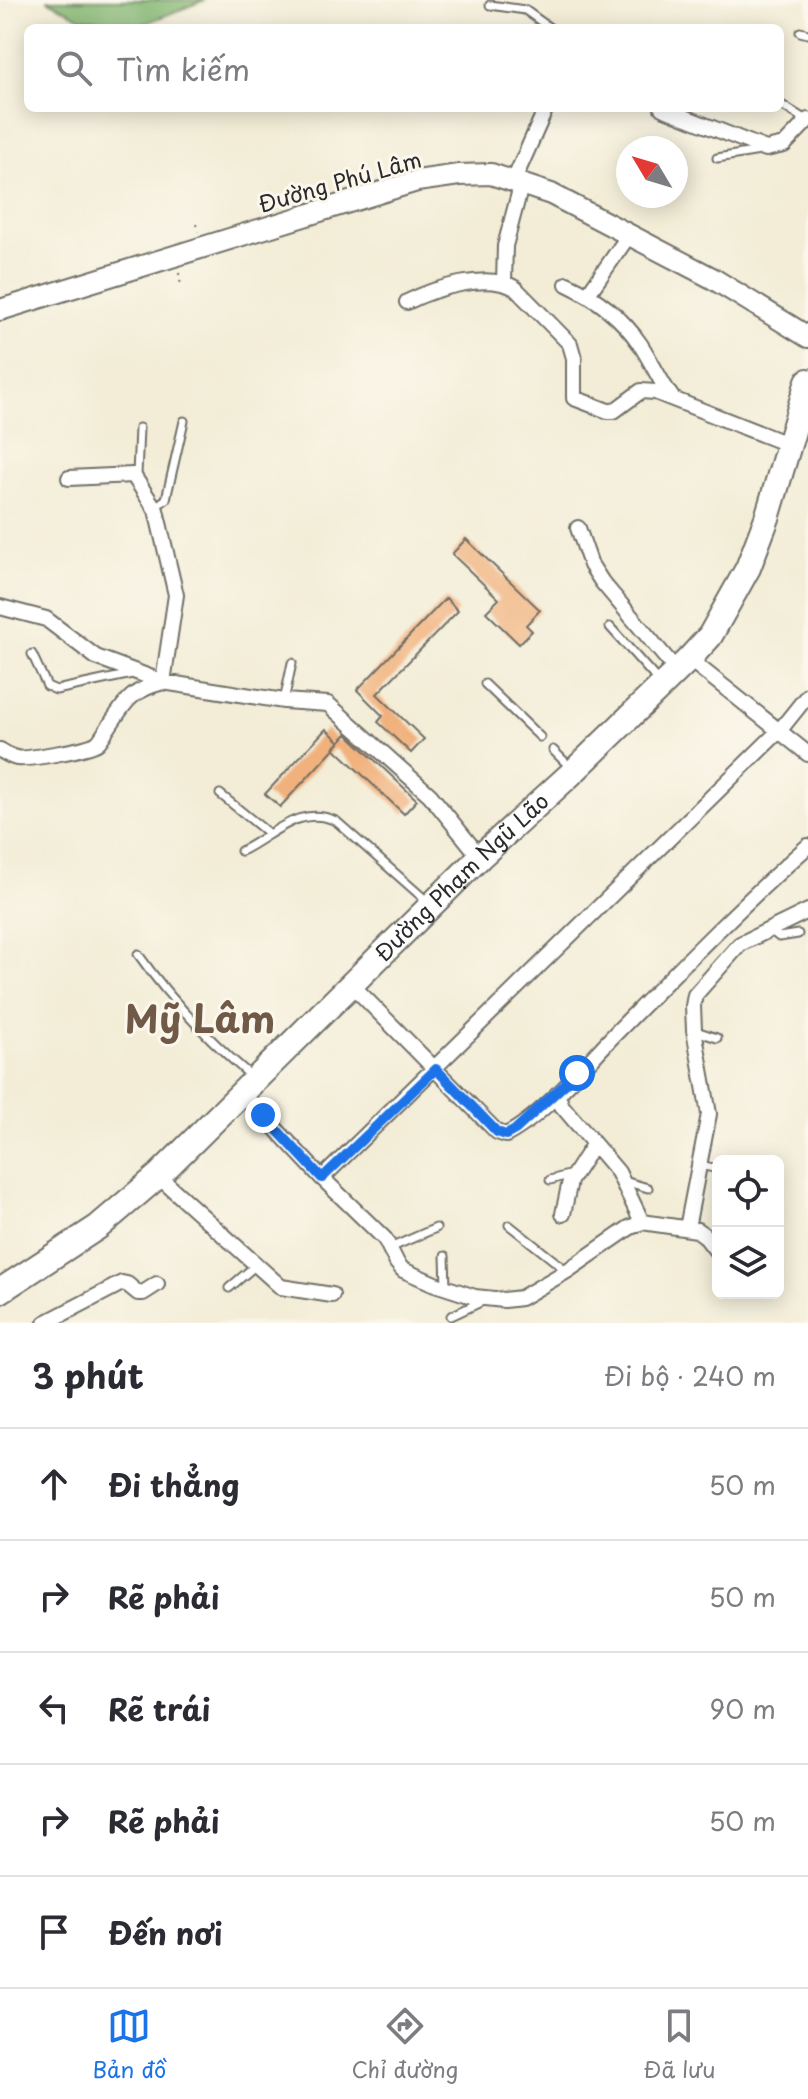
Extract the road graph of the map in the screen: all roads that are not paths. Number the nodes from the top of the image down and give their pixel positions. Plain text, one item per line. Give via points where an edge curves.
1 (490, 5) dead end
2 (544, 24) edge
3 (784, 106) edge
4 (544, 112) edge
5 (672, 112) edge
6 (808, 120) edge
7 (766, 149) junction
8 (717, 158) dead end
9 (518, 181) junction
10 (629, 235) junction
11 (504, 282) junction
12 (567, 284) dead end
13 (588, 294) junction
14 (407, 302) dead end
15 (0, 310) edge
16 (808, 337) edge
17 (808, 381) edge
18 (674, 399) junction
19 (184, 421) dead end
20 (139, 428) dead end
21 (787, 444) junction
22 (136, 477) junction
23 (69, 478) dead end
24 (153, 505) junction
25 (578, 528) dead end
26 (0, 607) edge
27 (610, 627) dead end
28 (32, 654) dead end
29 (292, 663) dead end
30 (676, 671) junction
31 (138, 673) junction
32 (163, 682) junction
33 (485, 684) dead end
34 (808, 695) edge
35 (284, 701) junction
36 (780, 730) junction
37 (540, 737) dead end
38 (0, 750) edge
39 (553, 750) dead end
40 (808, 754) edge
41 (574, 771) junction
42 (220, 794) dead end
43 (268, 833) junction
44 (808, 846) edge
45 (241, 851) dead end
46 (480, 857) junction
47 (433, 905) junction
48 (808, 911) edge
49 (770, 930) junction
50 (798, 934) dead end
51 (138, 954) dead end
52 (352, 985) junction
53 (694, 1030) junction
54 (717, 1038) dead end
55 (436, 1069) junction
56 (250, 1087) junction
57 (557, 1094) junction
58 (593, 1145) junction
59 (700, 1165) junction
60 (712, 1168) edge
61 (574, 1173) junction
62 (158, 1176) junction
63 (322, 1178) junction
64 (550, 1180) dead end
65 (624, 1181) junction
66 (648, 1188) dead end
67 (563, 1214) dead end
68 (642, 1222) junction
69 (509, 1225) dead end
70 (436, 1228) dead end
71 (687, 1228) junction
72 (712, 1246) edge
73 (390, 1248) junction
74 (445, 1256) dead end
75 (257, 1264) junction
76 (567, 1271) junction
77 (157, 1284) dead end
78 (446, 1286) junction
79 (229, 1288) dead end
80 (0, 1291) edge
81 (332, 1295) dead end
82 (487, 1299) junction
83 (451, 1316) dead end
84 (45, 1323) edge

1 - 2 lane via 525,10
3 - 6 lane
4 - 9 street
5 - 7 street
6 - 7 street via 784,145
7 - 8 lane
9 - 10 main road, Đường Phú Lâm
9 - 11 street
9 - 15 main road, Đường Phú Lâm via 491,174 417,181
10 - 13 street
10 - 16 main road, Đường Phú Lâm
11 - 14 street via 452,285
11 - 18 street via 570,344 574,398 608,411 641,391
12 - 13 street
13 - 18 street via 617,316
17 - 21 highway, Đường Phạm Ngũ Lão
18 - 21 street
19 - 24 lane via 166,499
20 - 22 lane
21 - 30 highway, Đường Phạm Ngũ Lão via 748,568 710,636
22 - 23 street
22 - 24 street
24 - 32 street via 176,595
25 - 30 street via 602,582
26 - 31 street via 46,619 96,657
27 - 30 lane
28 - 31 lane via 47,686 56,690
29 - 35 lane
30 - 36 street
30 - 41 highway, Đường Phạm Ngũ Lão
31 - 32 street
32 - 35 street
32 - 38 street via 127,699 98,743 35,759
33 - 37 lane
34 - 36 street
35 - 46 street via 328,704 430,795
36 - 40 street
36 - 55 street
39 - 41 lane
41 - 46 highway, Đường Phạm Ngũ Lão
42 - 43 lane
43 - 45 lane
43 - 47 lane via 322,814
44 - 57 street via 738,908
46 - 47 highway, Đường Phạm Ngũ Lão
47 - 52 highway, Đường Phạm Ngũ Lão
48 - 49 street
49 - 50 lane via 779,937
49 - 53 street via 740,944 700,987 693,1006
51 - 56 lane
52 - 55 street
52 - 56 highway, Đường Phạm Ngũ Lão
53 - 54 lane
53 - 59 street via 709,1114
55 - 57 street via 506,1135
55 - 63 street
56 - 62 highway, Đường Phạm Ngũ Lão
56 - 63 street
57 - 58 street
58 - 61 street
58 - 65 street
59 - 60 lane
59 - 71 street
61 - 64 lane
61 - 67 street
62 - 75 street
62 - 80 highway, Đường Phạm Ngũ Lão via 98,1227
63 - 73 street
65 - 66 lane
65 - 68 street
68 - 71 street
68 - 76 street
69 - 76 lane
70 - 73 lane
71 - 72 street via 701,1232
73 - 78 street via 403,1270
74 - 78 lane
75 - 79 lane
75 - 81 street via 281,1287
76 - 82 street via 521,1298
77 - 84 street via 138,1293 122,1283
78 - 82 street
82 - 83 lane

